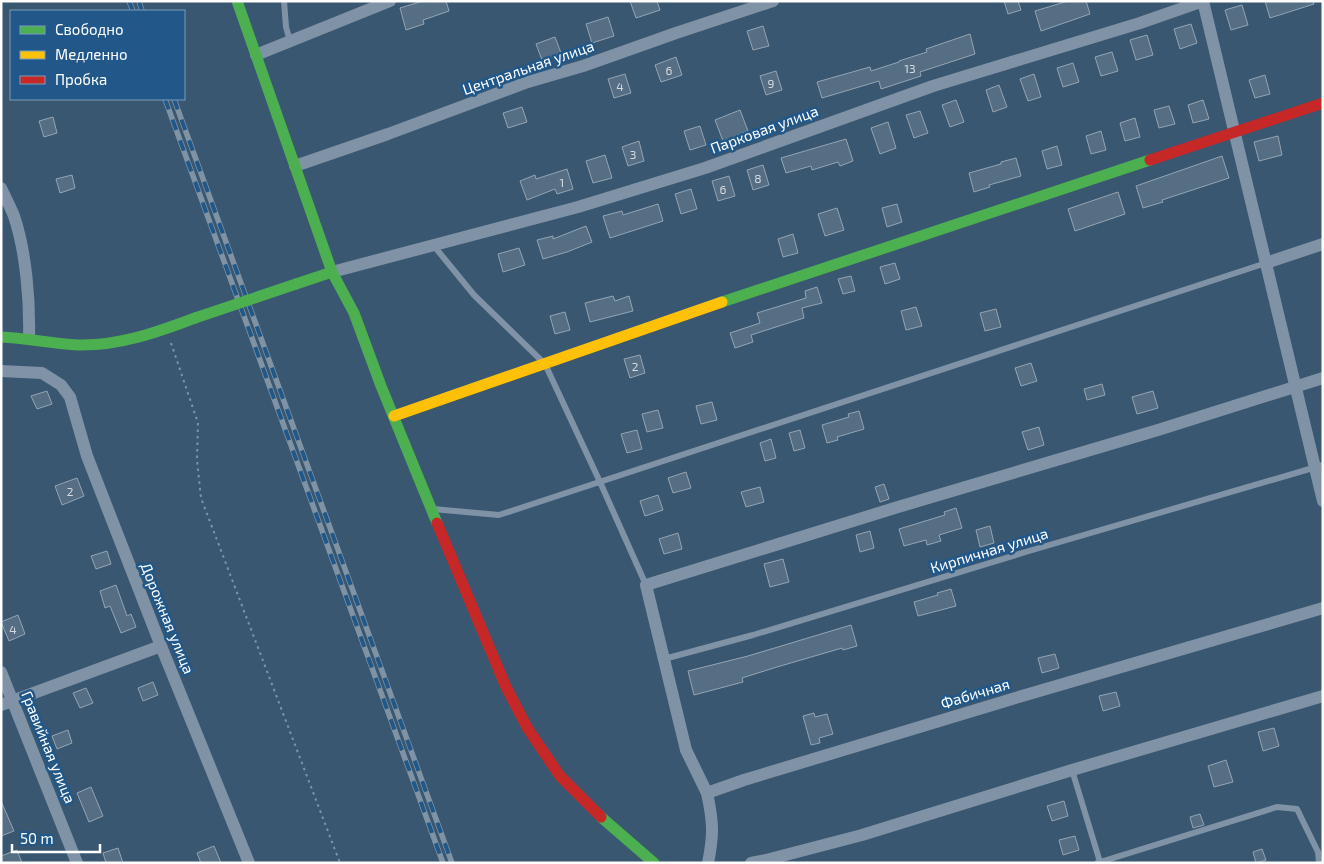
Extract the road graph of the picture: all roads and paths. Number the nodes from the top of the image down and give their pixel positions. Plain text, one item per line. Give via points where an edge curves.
1 (237, 1) edge
2 (284, 1) edge
3 (390, 1) edge
4 (773, 1) edge
5 (1203, 1) edge
6 (290, 41) junction
7 (256, 54) junction
8 (1323, 103) edge
9 (1234, 132) junction
10 (295, 166) junction
11 (2, 191) edge
12 (1323, 244) edge
13 (434, 246) junction
14 (1266, 264) junction
15 (332, 272) junction
16 (166, 329) junction
17 (1, 337) edge
18 (29, 338) junction
19 (545, 364) junction
20 (1, 371) edge
21 (1323, 378) edge
22 (1294, 387) junction
23 (394, 416) junction
24 (1319, 466) edge
25 (600, 482) junction
26 (1323, 501) edge
27 (432, 509) junction
28 (646, 585) junction
29 (1323, 608) edge
30 (161, 646) junction
31 (662, 659) junction
32 (1, 672) edge
33 (1323, 696) edge
34 (7, 702) edge
35 (1072, 770) junction
36 (707, 793) junction
37 (1099, 862) edge
38 (77, 863) edge
39 (249, 863) edge
40 (340, 863) edge
41 (654, 863) edge
42 (708, 863) edge
43 (751, 863) edge
44 (1319, 863) edge

1 - 7 street
2 - 6 lane
3 - 6 street
4 - 10 street, Центральная улица via 528,82
5 - 9 street
5 - 13 street, Парковая улица via 933,86 706,168
6 - 7 street
7 - 10 street
8 - 9 street
9 - 14 street
9 - 19 street via 759,289
10 - 15 street
11 - 18 street via 14,216 21,246 30,308
12 - 14 street
13 - 15 street, Парковая улица
13 - 19 lane via 474,295
14 - 22 street
14 - 25 lane
15 - 16 street, bridge
15 - 23 street via 354,313
16 - 18 street via 124,341 79,345
16 - 40 path via 198,423 201,498
17 - 18 street
19 - 23 street
19 - 25 lane
20 - 30 street, Дорожная улица via 42,373 61,385 70,397 87,456
21 - 22 street
22 - 24 street
22 - 28 street
23 - 27 street
24 - 26 street
24 - 31 lane, Кирпичная улица via 753,635
25 - 27 lane via 500,515
25 - 28 lane
27 - 41 street via 502,678 528,729 560,776 605,822
28 - 31 street
29 - 36 street, Фабичная
30 - 34 street
30 - 39 street, Дорожная улица
31 - 36 street via 686,750
32 - 34 street, Гравийная улица
33 - 35 street
34 - 38 street, Гравийная улица
35 - 37 lane
35 - 43 street via 862,835
36 - 42 street via 713,822
37 - 44 lane via 1277,807 1296,809 1318,852

